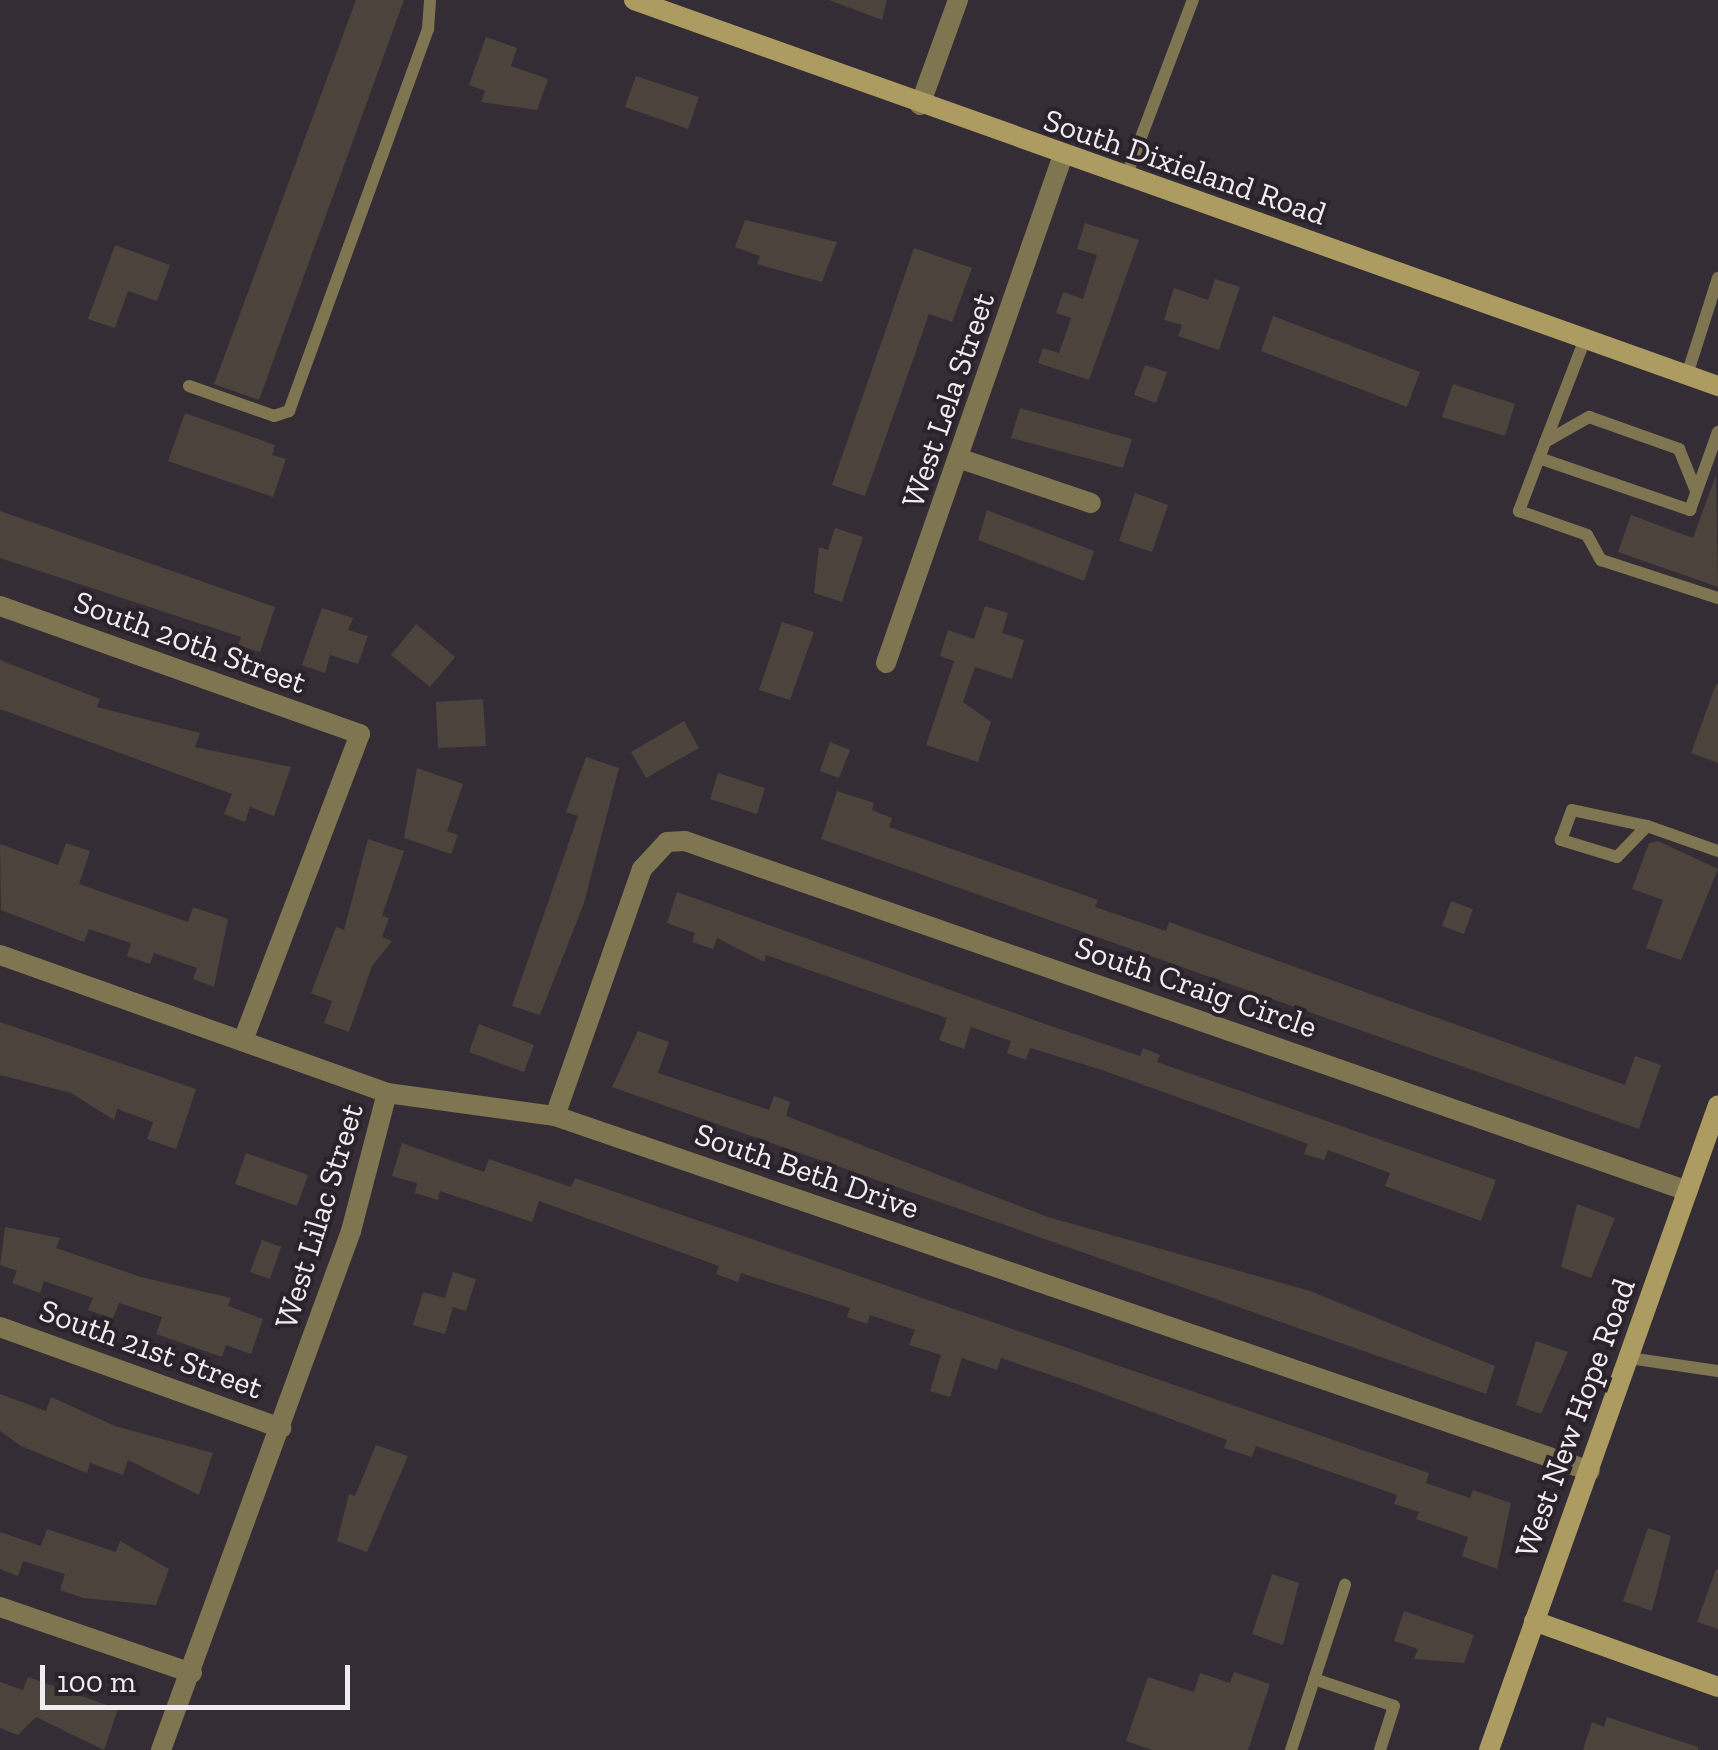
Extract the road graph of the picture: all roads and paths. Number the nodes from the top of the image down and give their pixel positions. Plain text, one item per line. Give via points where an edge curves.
1 (430, 0) edge
2 (634, 0) edge
3 (958, 0) edge
4 (1193, 0) edge
5 (920, 105) junction
6 (1063, 155) junction
7 (1126, 178) junction
8 (1718, 278) edge
9 (1713, 308) edge
10 (1585, 339) junction
11 (1686, 375) junction
12 (188, 386) dead end
13 (1718, 386) edge
14 (1718, 432) edge
15 (1546, 442) junction
16 (1539, 458) junction
17 (960, 459) junction
18 (1696, 491) junction
19 (1090, 503) dead end
20 (1718, 598) edge
21 (0, 606) edge
22 (886, 663) dead end
23 (1646, 826) junction
24 (1718, 851) edge
25 (0, 955) edge
26 (244, 1038) junction
27 (388, 1094) junction
28 (1718, 1105) edge
29 (555, 1116) junction
30 (1688, 1191) junction
31 (0, 1327) edge
32 (1629, 1358) junction
33 (1718, 1371) edge
34 (281, 1428) junction
35 (1590, 1472) junction
36 (1345, 1585) dead end
37 (0, 1608) edge
38 (1534, 1621) junction
39 (192, 1673) junction
40 (1314, 1678) junction
41 (1718, 1687) edge
42 (161, 1750) edge
43 (1291, 1750) edge
44 (1380, 1750) edge
45 (1489, 1750) edge

1 - 12 lane via 428,30 289,411 274,416
2 - 5 main road, South Dixieland Road
3 - 5 street
4 - 7 lane
5 - 6 main road, South Dixieland Road
6 - 7 main road, South Dixieland Road
6 - 17 street, West Lela Street
7 - 10 main road, South Dixieland Road
8 - 9 lane
9 - 11 lane
10 - 11 main road, South Dixieland Road
10 - 15 lane
11 - 13 main road, South Dixieland Road
14 - 18 lane
15 - 16 lane
15 - 18 lane via 1588,417 1679,449
16 - 18 lane via 1690,510
16 - 20 lane via 1519,511 1587,535 1601,560
17 - 19 street
17 - 22 street, West Lela Street
21 - 26 street, South 20th Street via 360,734
23 - 23 lane via 1572,810 1561,840 1617,857
23 - 24 lane
25 - 26 street, South Beth Drive
26 - 27 street, South Beth Drive
27 - 29 street, South Beth Drive
27 - 34 street, West Lilac Street via 352,1231
28 - 30 main road, West New Hope Road
29 - 30 street, South Craig Circle via 642,869 667,842 685,841
29 - 35 street, South Beth Drive
30 - 32 main road, West New Hope Road
31 - 34 street, South 21st Street
32 - 33 lane
32 - 35 main road, West New Hope Road
34 - 39 street, West Lilac Street
35 - 38 main road, West New Hope Road
36 - 40 lane
37 - 39 street
38 - 41 main road
38 - 45 main road, West New Hope Road
39 - 42 street, West Lilac Street
40 - 43 lane
40 - 44 lane via 1394,1706

